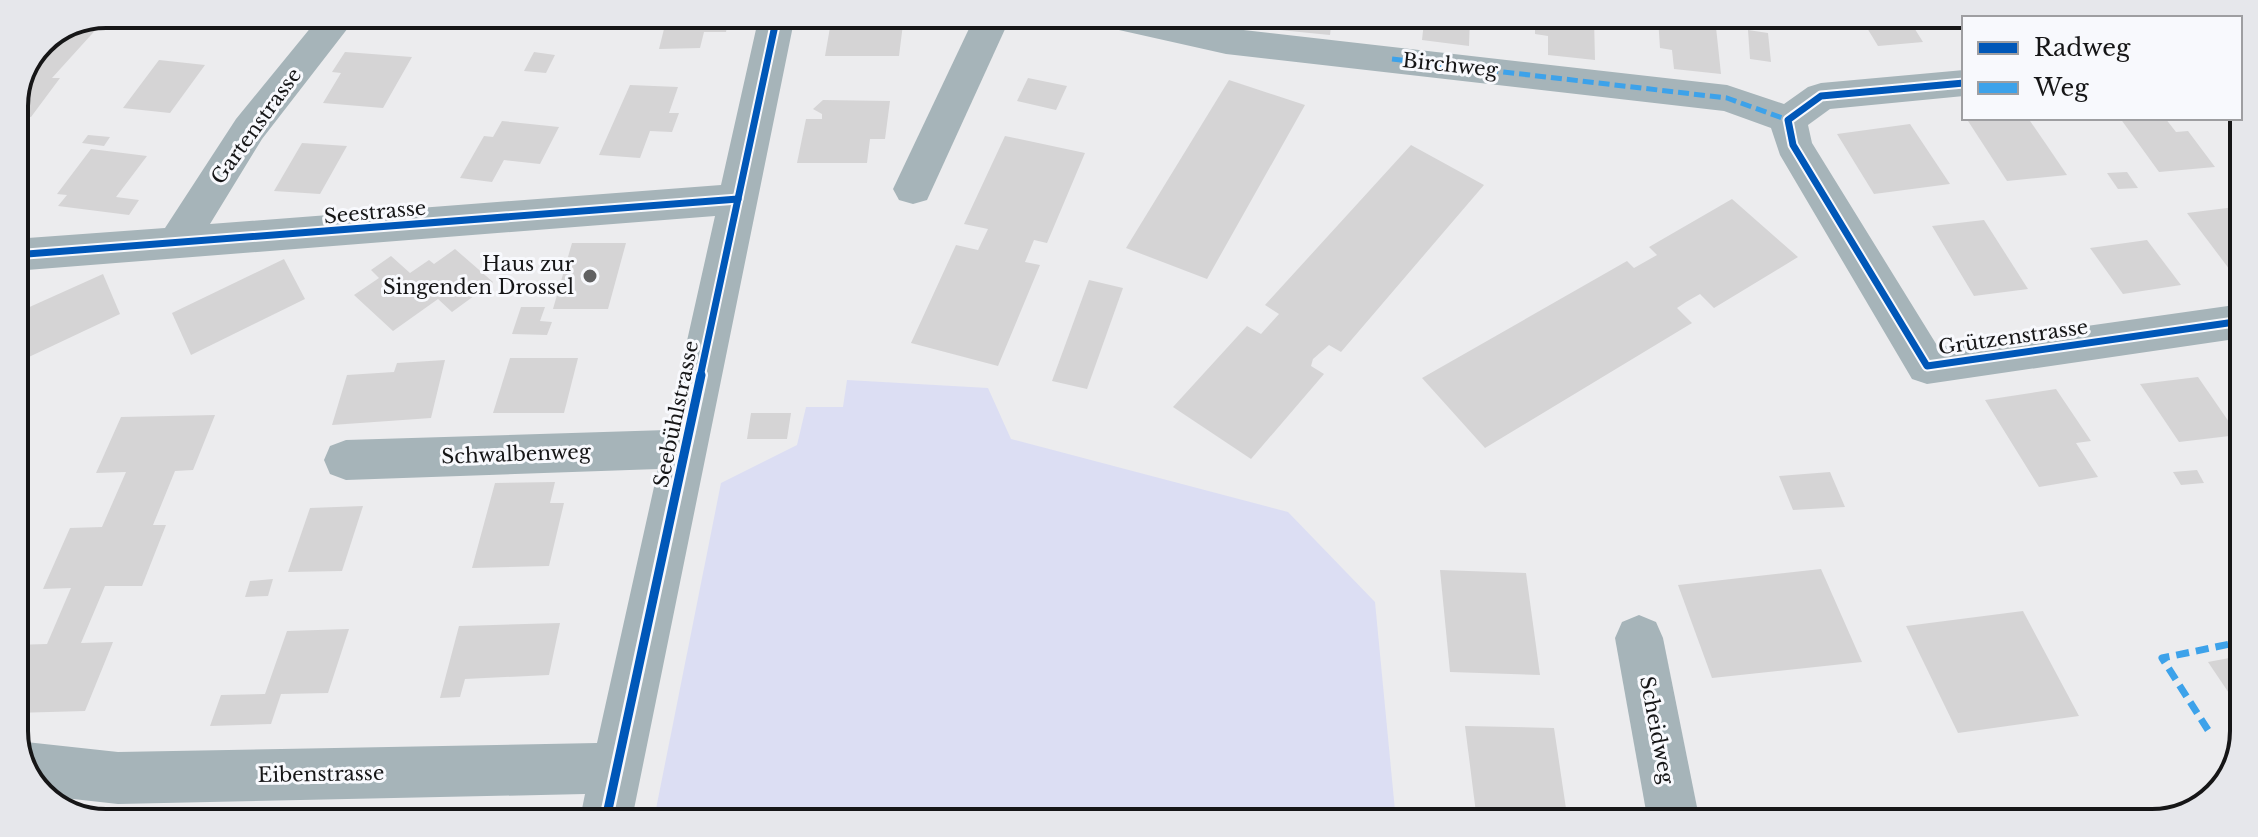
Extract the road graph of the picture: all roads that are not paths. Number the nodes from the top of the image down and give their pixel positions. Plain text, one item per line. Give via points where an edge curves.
1 (330, 28) edge
2 (774, 28) edge
3 (987, 28) edge
4 (1166, 28) edge
5 (1962, 83) edge
6 (1788, 120) junction
7 (913, 189) dead end
8 (738, 199) junction
9 (178, 241) junction
10 (28, 254) edge
11 (2230, 323) edge
12 (685, 449) junction
13 (346, 460) dead end
14 (1639, 638) dead end
15 (617, 768) junction
16 (38, 769) edge
17 (608, 809) edge
18 (1672, 809) edge

1 - 9 street, Gartenstrasse via 249,129
2 - 8 street, Seebühlstrasse
3 - 7 street
4 - 6 street, Birchweg via 1226,41 1727,98
5 - 6 street via 1821,96
6 - 11 street, Grützenstrasse via 1793,145 1927,366
8 - 9 street, Seestrasse
8 - 12 street, Seebühlstrasse
9 - 10 street, Seestrasse
12 - 13 street, Schwalbenweg
12 - 15 street, Seebühlstrasse
14 - 18 street, Scheidweg
15 - 16 street, Eibenstrasse via 118,778
15 - 17 street, Seebühlstrasse

